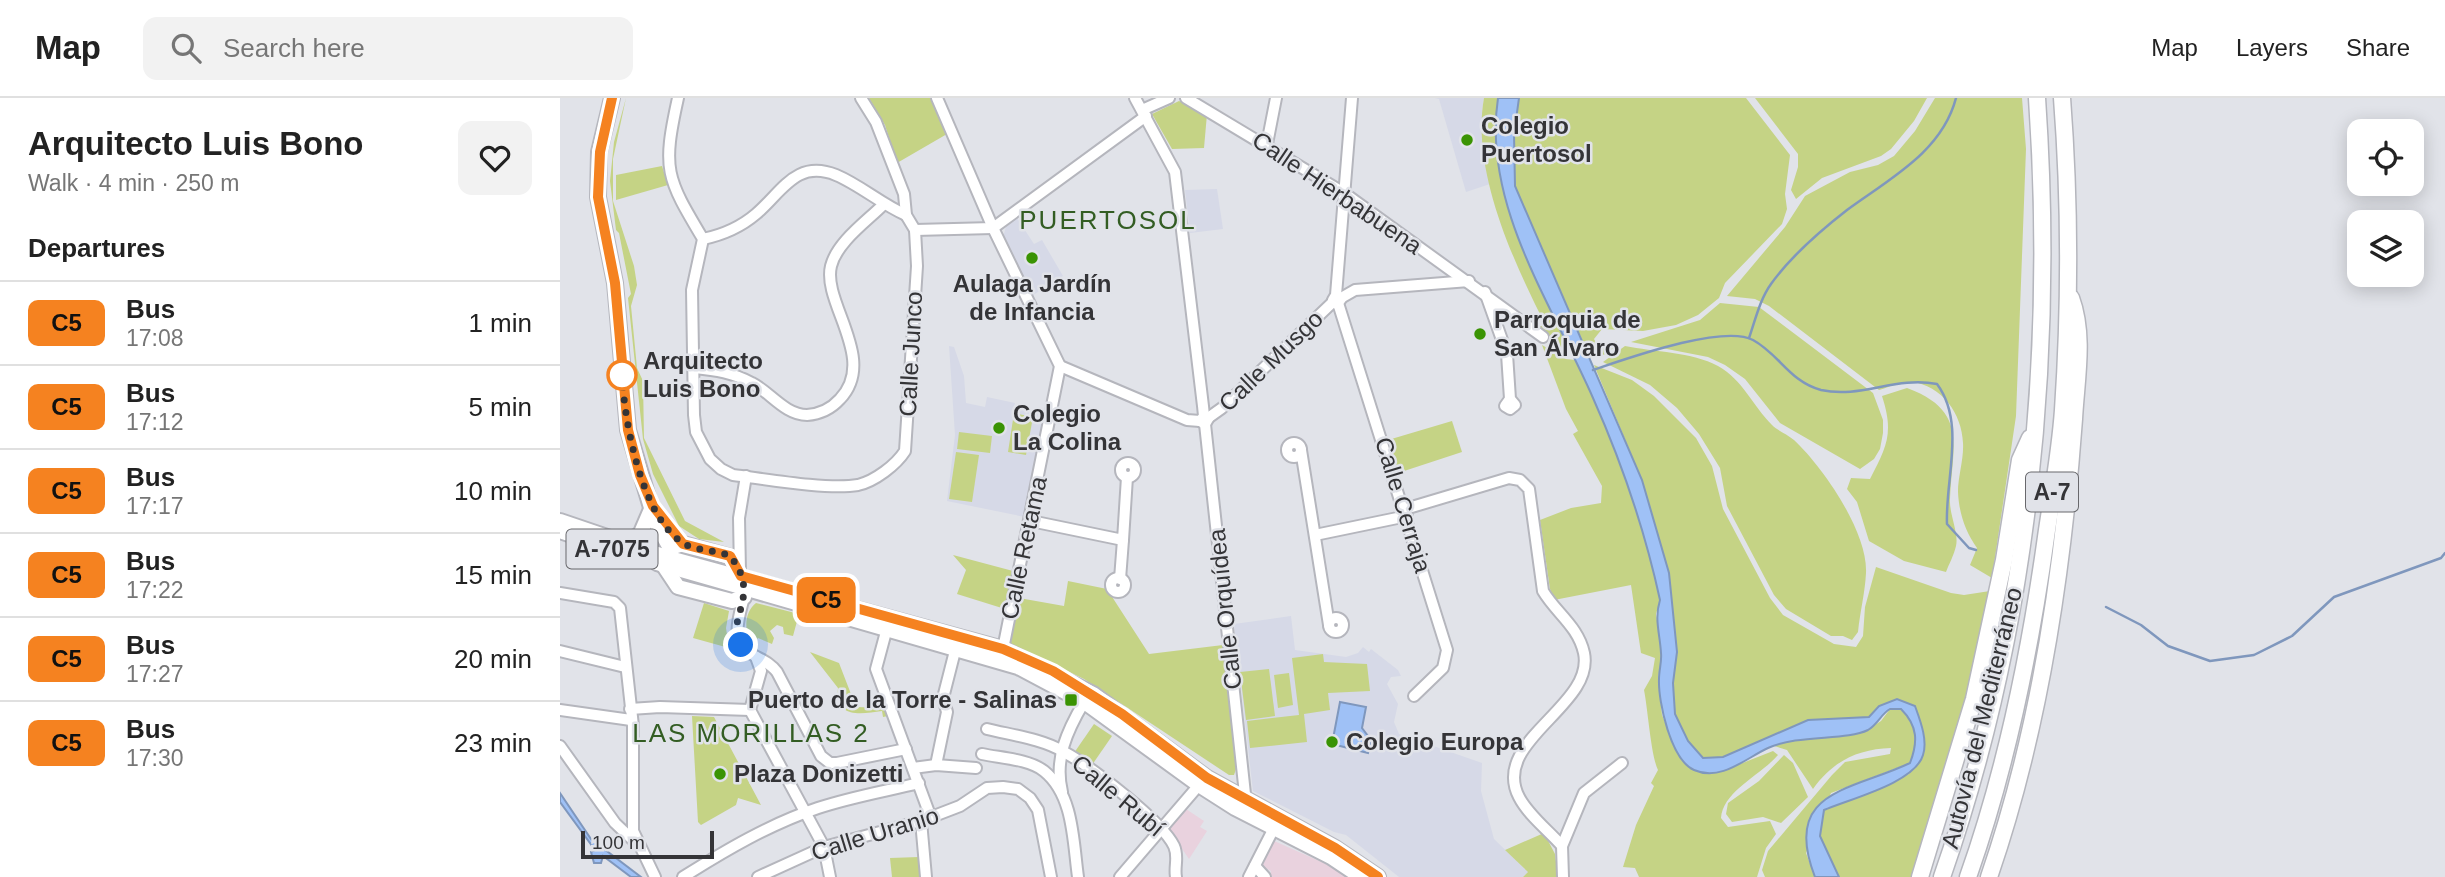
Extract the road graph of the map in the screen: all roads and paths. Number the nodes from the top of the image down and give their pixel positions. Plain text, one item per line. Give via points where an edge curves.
1 (612, 98) edge
2 (678, 98) edge
3 (861, 98) edge
4 (937, 98) edge
5 (1135, 98) edge
6 (1168, 98) edge
7 (1186, 98) edge
8 (1276, 98) edge
9 (1352, 98) edge
10 (2037, 98) edge
11 (2062, 98) edge
12 (1144, 113) junction
13 (1267, 145) junction
14 (1343, 192) junction
15 (883, 205) junction
16 (906, 215) junction
17 (993, 228) junction
18 (915, 230) junction
19 (703, 239) junction
20 (1469, 281) junction
21 (2068, 291) junction
22 (1485, 292) junction
23 (1337, 300) junction
24 (1543, 337) dead end
25 (1060, 366) junction
26 (695, 368) junction
27 (1510, 399) dead end
28 (1204, 420) junction
29 (2035, 427) junction
30 (1301, 450) dead end
31 (746, 476) junction
32 (1127, 477) dead end
33 (653, 506) junction
34 (1406, 513) junction
35 (560, 521) edge
36 (1031, 521) junction
37 (560, 531) edge
38 (739, 533) junction
39 (1315, 535) junction
40 (1124, 540) junction
41 (622, 543) junction
42 (671, 554) junction
43 (723, 554) junction
44 (1121, 579) dead end
45 (741, 587) junction
46 (560, 593) edge
47 (1329, 625) dead end
48 (887, 628) junction
49 (956, 647) junction
50 (1003, 649) junction
51 (560, 651) edge
52 (758, 660) junction
53 (625, 667) junction
54 (758, 681) junction
55 (784, 688) junction
56 (1414, 696) dead end
57 (1084, 702) junction
58 (560, 710) edge
59 (750, 710) junction
60 (630, 714) junction
61 (987, 729) dead end
62 (560, 746) edge
63 (906, 749) junction
64 (1063, 750) junction
65 (982, 754) dead end
66 (1622, 763) dead end
67 (936, 765) junction
68 (913, 768) junction
69 (976, 768) dead end
70 (919, 783) junction
71 (1199, 785) junction
72 (1063, 795) junction
73 (1247, 799) junction
74 (805, 813) junction
75 (1256, 819) junction
76 (632, 820) junction
77 (926, 820) junction
78 (615, 823) junction
79 (1162, 828) junction
80 (1274, 828) junction
81 (638, 844) junction
82 (1562, 846) junction
83 (824, 847) junction
84 (1252, 872) edge
85 (655, 877) edge
86 (683, 877) edge
87 (758, 877) edge
88 (830, 877) edge
89 (926, 877) edge
90 (1051, 877) edge
91 (1079, 877) edge
92 (1121, 877) edge
93 (1177, 877) edge
94 (1265, 877) edge
95 (1361, 877) edge
96 (1378, 877) edge
97 (1389, 877) edge
98 (1563, 877) edge
99 (1920, 877) edge
100 (1942, 877) edge
101 (1968, 877) edge
102 (1989, 877) edge

1 - 33 main road via 600,152 598,197 615,283 628,430
2 - 19 street via 667,158 672,185
3 - 16 street, Calle Junco via 876,122 904,194
4 - 17 street
5 - 12 street, Calle Orquídea
6 - 12 street
7 - 13 street, Calle Hierbabuena
8 - 13 street
9 - 14 street, Calle Cerraja
10 - 29 highway, Autovía del Mediterráneo / A-7 via 2043,264
11 - 21 highway, Autovía del Mediterráneo / A-7
12 - 17 street
12 - 28 street, Calle Orquídea via 1175,172
13 - 14 street, Calle Hierbabuena
14 - 20 street, Calle Hierbabuena
14 - 23 street, Calle Cerraja
15 - 16 street
15 - 19 street via 836,175 810,170 786,181 748,220
15 - 26 street via 851,236 831,265 833,288 852,351 849,384 835,405 823,412 796,413 738,376
16 - 18 street, Calle Junco
17 - 18 street
17 - 25 street
18 - 31 street, Calle Junco via 916,279 901,457 859,484
19 - 26 street, Calle Junco via 692,290
20 - 22 street, Calle Hierbabuena
20 - 23 street, Calle Musgo via 1355,290
21 - 101 highway, Autovía del Mediterráneo / A-7 via 2063,413 2039,585 2000,772
21 - 102 highway via 2078,318 2065,519 2037,692
22 - 24 street, Calle Hierbabuena
22 - 27 street via 1507,354
23 - 28 street, Calle Musgo
23 - 34 street, Calle Cerraja
25 - 28 street via 1187,420
25 - 36 street, Calle Retama
26 - 31 street, Calle Junco via 696,432 710,459 721,469
28 - 73 street, Calle Orquídea
29 - 99 highway via 2020,460 1974,699
29 - 100 highway, Autovía del Mediterráneo / A-7 via 2022,542 1998,675
30 - 39 street
31 - 38 street
32 - 40 street
33 - 41 main road via 640,535
33 - 42 main road
34 - 39 street
34 - 56 street, Calle Cerraja via 1448,657
34 - 82 street via 1509,478 1520,480 1529,489 1543,591 1577,633 1584,663 1575,687 1521,753 1514,784 1520,799
35 - 41 main road, A-7075
36 - 40 street
36 - 50 street, Calle Retama
37 - 42 main road, A-7075
38 - 43 street via 736,544
38 - 45 street
39 - 47 street
40 - 44 street
41 - 42 main road, A-7075
42 - 43 main road
42 - 45 main road, A-7075
42 - 45 main road via 678,587
43 - 45 main road via 730,556
45 - 48 main road, A-7075
45 - 50 main road, A-7075
45 - 52 street via 737,639
46 - 53 street via 618,604
48 - 49 main road, A-7075
48 - 63 street via 876,669
49 - 57 main road, A-7075 via 1018,667
49 - 67 street via 943,698 947,712
50 - 73 main road, A-7075 via 1093,694 1207,778
51 - 53 street
52 - 54 street
52 - 55 street via 773,667
53 - 60 street
54 - 55 street via 774,679
54 - 59 street
55 - 63 street via 821,756 830,763
57 - 64 street via 1066,732
57 - 71 main road, A-7075
58 - 60 street
59 - 60 street via 660,706
59 - 74 street
60 - 76 street
61 - 64 street, Calle Rubí
62 - 78 street
63 - 68 street
64 - 72 street via 1057,772
64 - 79 street, Calle Rubí
65 - 72 street via 1044,771
66 - 82 street via 1584,793
67 - 68 street
67 - 69 street
68 - 70 street
70 - 74 street
70 - 77 street
71 - 75 main road, A-7075
71 - 79 street
72 - 91 street
73 - 75 main road
73 - 96 main road, A-7075
73 - 97 main road via 1340,842
74 - 83 street
74 - 86 street via 741,841
75 - 80 main road, A-7075
76 - 78 street via 622,827
76 - 81 street
77 - 83 street, Calle Uranio
77 - 89 street
77 - 90 street, Calle Uranio via 987,788 1018,789 1038,810
78 - 81 street
79 - 92 street
79 - 93 street, Calle Rubí via 1177,856
80 - 84 street
80 - 95 main road, A-7075
81 - 85 street
82 - 98 street
83 - 87 street, Calle Uranio
83 - 88 street
84 - 94 street

